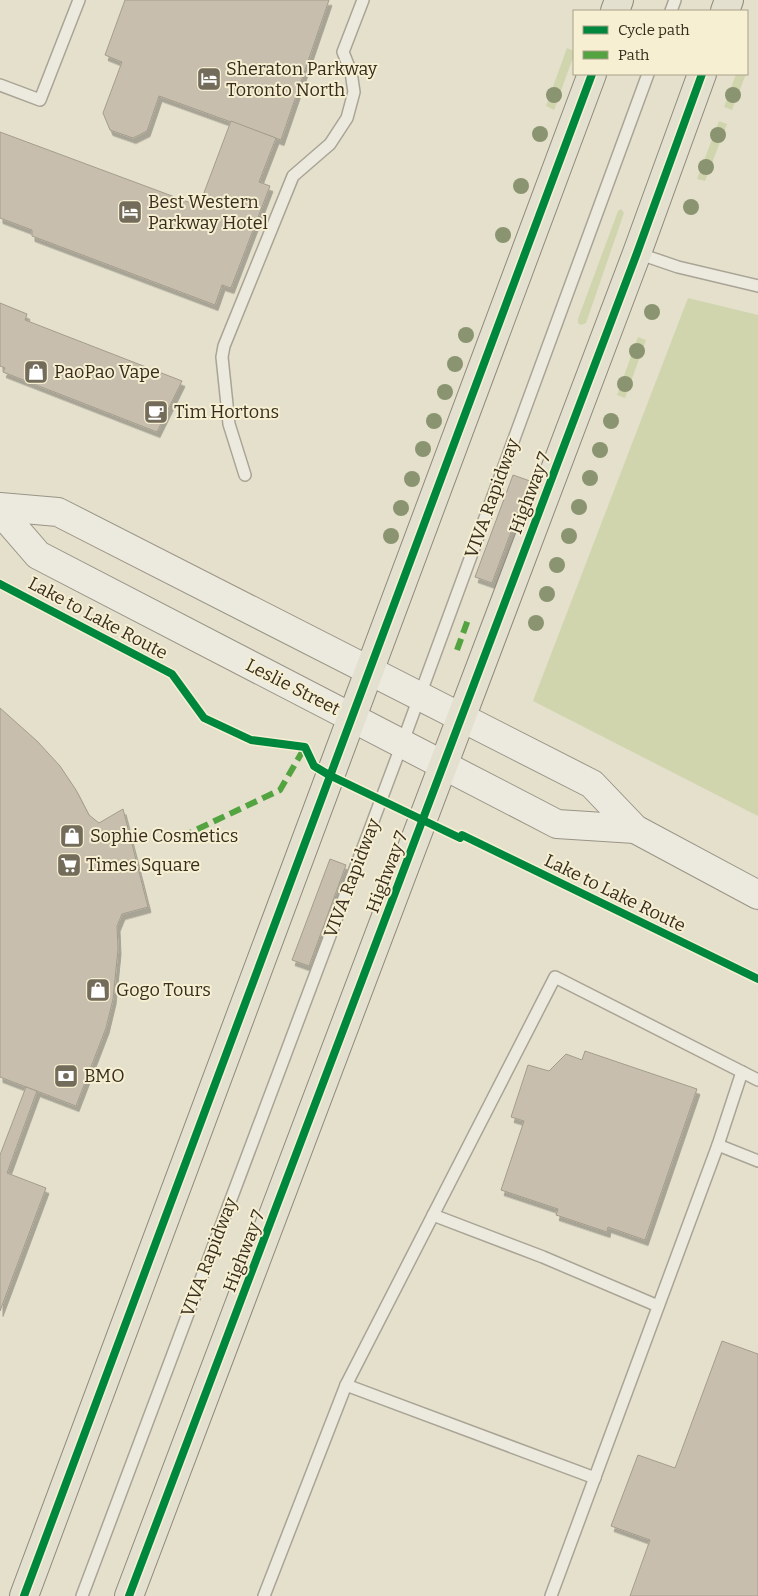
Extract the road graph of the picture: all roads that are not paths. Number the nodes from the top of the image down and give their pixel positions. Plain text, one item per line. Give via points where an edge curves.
1 (79, 0) edge
2 (363, 0) edge
3 (592, 75) edge
4 (648, 75) edge
5 (702, 75) edge
6 (0, 85) edge
7 (637, 253) junction
8 (758, 286) edge
9 (245, 475) dead end
10 (0, 507) edge
11 (0, 511) edge
12 (369, 670) junction
13 (419, 696) junction
14 (351, 717) junction
15 (462, 718) junction
16 (402, 744) junction
17 (444, 765) junction
18 (635, 829) junction
19 (758, 895) edge
20 (742, 1072) junction
21 (758, 1080) edge
22 (718, 1144) junction
23 (758, 1161) edge
24 (433, 1215) junction
25 (658, 1306) junction
26 (346, 1385) junction
27 (595, 1478) junction
28 (24, 1596) edge
29 (82, 1596) edge
30 (129, 1596) edge
31 (264, 1596) edge
32 (551, 1596) edge

1 - 6 lane via 40,100
2 - 9 lane via 343,52 354,92 347,118 330,144 293,176 224,346 222,357 229,424
3 - 12 main road
4 - 13 lane, VIVA Rapidway
5 - 7 main road, Highway 7
7 - 8 lane via 678,268
7 - 15 main road, Highway 7
10 - 12 main road, Leslie Street via 58,512
11 - 14 main road, Leslie Street via 38,555
12 - 13 main road, Leslie Street
12 - 14 main road
13 - 15 main road, Leslie Street
13 - 16 lane, VIVA Rapidway
14 - 16 main road, Leslie Street
14 - 28 main road
15 - 17 main road, Highway 7
15 - 18 main road, Leslie Street via 592,784
16 - 17 main road, Leslie Street
16 - 29 lane, VIVA Rapidway
17 - 18 main road, Leslie Street via 557,824
17 - 30 main road, Highway 7
18 - 19 main road, Leslie Street
20 - 21 lane
20 - 22 lane
20 - 24 lane via 555,977
22 - 23 lane
22 - 25 lane
24 - 25 lane
24 - 26 lane
25 - 27 lane
26 - 27 lane
26 - 31 lane
27 - 32 lane

